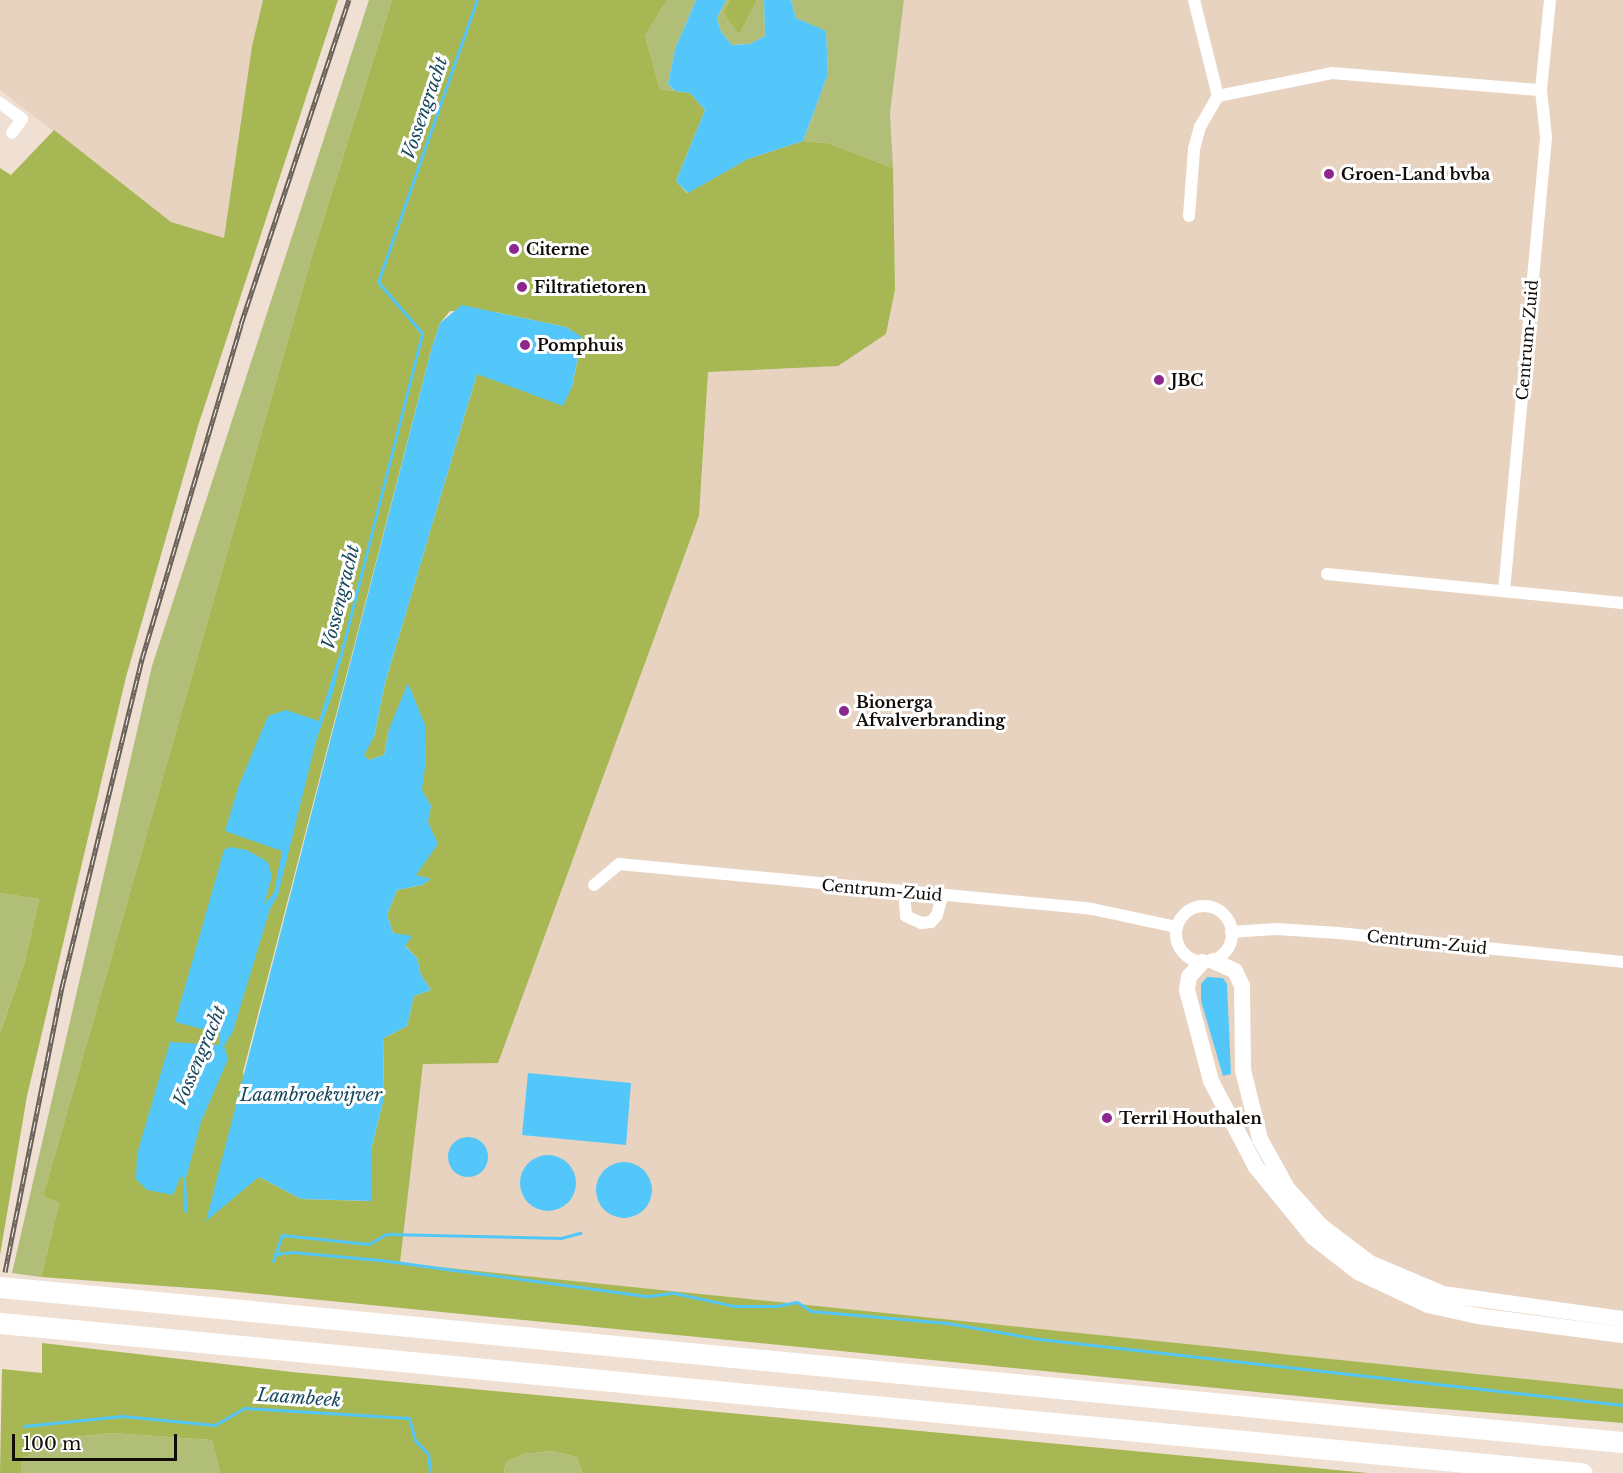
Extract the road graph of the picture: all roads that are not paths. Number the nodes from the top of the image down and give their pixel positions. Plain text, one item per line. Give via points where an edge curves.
1 (1194, 0) edge
2 (1550, 0) edge
3 (1541, 90) junction
4 (1218, 96) junction
5 (0, 103) edge
6 (12, 133) dead end
7 (1189, 216) dead end
8 (1327, 574) dead end
9 (1504, 591) junction
10 (1623, 603) edge
11 (594, 885) dead end
12 (904, 892) junction
13 (942, 896) junction
14 (1177, 927) junction
15 (1231, 932) junction
16 (1208, 961) junction
17 (1623, 962) edge
18 (0, 1287) edge
19 (1623, 1319) edge
20 (0, 1323) edge
21 (1623, 1335) edge
22 (1623, 1442) edge
23 (1582, 1473) edge

1 - 4 street
2 - 3 street, Centrum-Zuid
3 - 4 street via 1342,72
3 - 9 street, Centrum-Zuid via 1546,137
4 - 7 street via 1200,127 1194,149
5 - 6 street via 22,120
8 - 9 street
9 - 10 street
11 - 12 street, Centrum-Zuid via 620,864
12 - 13 street, Centrum-Zuid
12 - 13 street via 906,916 921,923 931,922 937,915
13 - 14 street, Centrum-Zuid via 1092,909
14 - 15 street via 1190,910 1205,907 1226,918
14 - 16 street via 1180,950 1191,959
15 - 16 street via 1228,948
15 - 17 street, Centrum-Zuid via 1318,932
16 - 19 street via 1235,971 1242,986 1243,1070 1260,1139 1287,1188 1321,1226 1370,1263 1443,1294
16 - 21 street via 1189,977 1187,990 1211,1081 1256,1167 1313,1238 1358,1272 1428,1305 1478,1316
18 - 22 highway
20 - 23 highway

